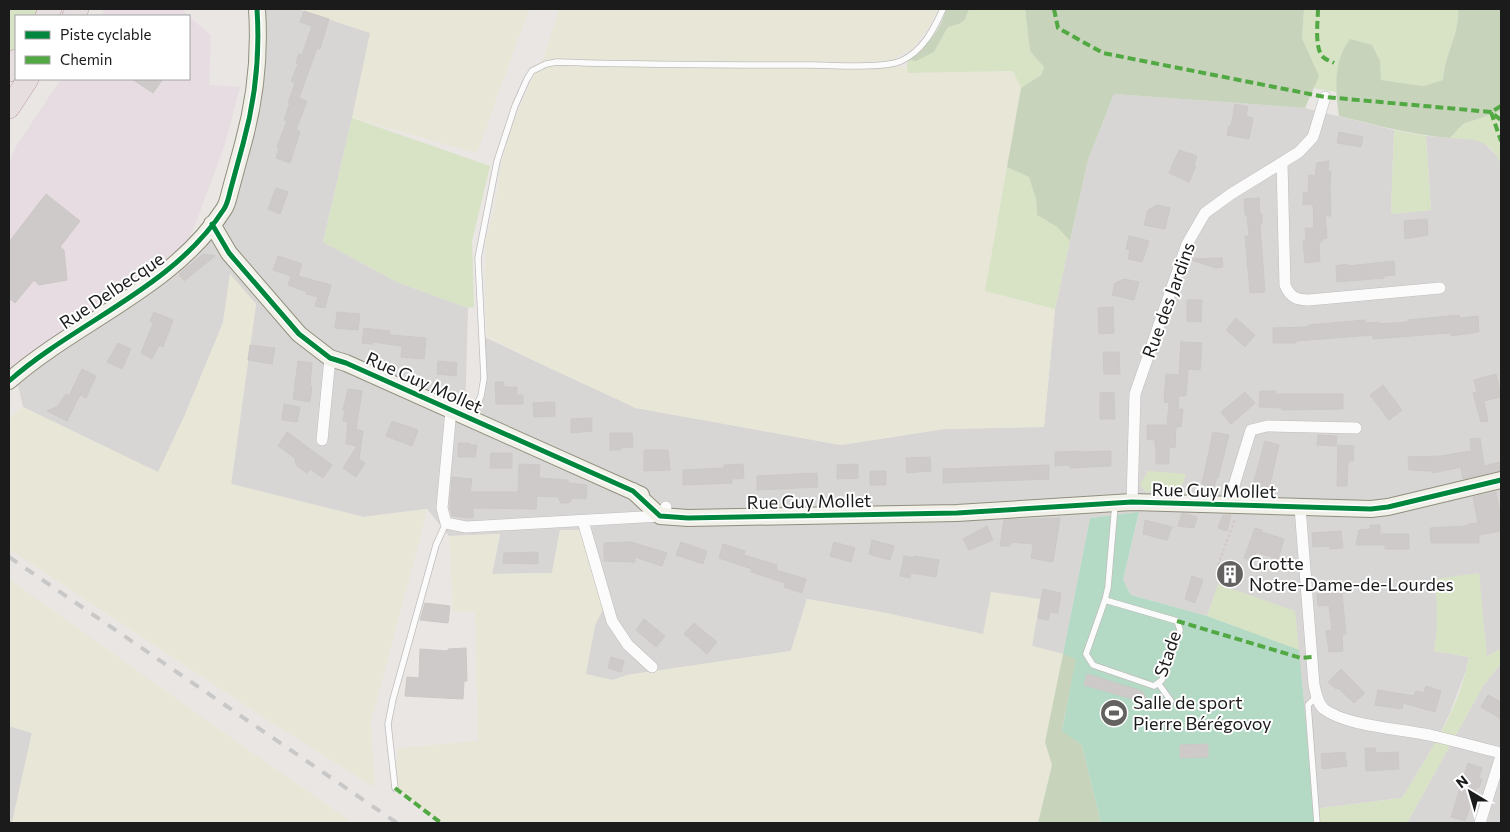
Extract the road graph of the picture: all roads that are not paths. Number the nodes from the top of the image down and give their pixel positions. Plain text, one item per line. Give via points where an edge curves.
1 (256, 9) edge
2 (942, 9) edge
3 (27, 80) edge
4 (1325, 97) dead end
5 (9, 108) edge
6 (1282, 164) junction
7 (212, 224) junction
8 (1440, 288) dead end
9 (330, 358) junction
10 (9, 381) edge
11 (451, 410) junction
12 (470, 419) junction
13 (1356, 428) dead end
14 (322, 440) dead end
15 (1501, 480) edge
16 (1132, 502) junction
17 (1115, 503) junction
18 (1234, 505) junction
19 (1300, 507) junction
20 (663, 511) junction
21 (583, 521) junction
22 (446, 523) junction
23 (1105, 600) junction
24 (652, 667) dead end
25 (1158, 683) junction
26 (1316, 697) junction
27 (1171, 701) dead end
28 (1501, 755) edge
29 (395, 788) dead end
30 (1317, 823) edge
31 (1480, 823) edge

1 - 7 street, Rue Delbecque via 257,70 248,125 225,208
2 - 12 lane via 935,27 920,48 893,64 556,62 532,71 515,106 497,161 478,258 484,378 481,396
3 - 5 highway
4 - 6 street, Rue des Jardins via 1313,137
6 - 8 street via 1285,285 1289,293 1298,300 1309,300
6 - 16 street, Rue des Jardins via 1230,194 1205,214 1188,244 1136,394
7 - 9 street, Rue Guy Mollet via 229,253 299,334
7 - 10 street, Rue Delbecque via 172,267
9 - 11 street, Rue Guy Mollet
9 - 14 street
11 - 12 street, Rue Guy Mollet
11 - 22 street via 442,508
12 - 20 street, Rue Guy Mollet via 633,491
13 - 18 street via 1267,426 1251,430
15 - 19 street, Rue Guy Mollet via 1380,508
16 - 17 street, Rue Guy Mollet
16 - 18 street, Rue Guy Mollet
17 - 20 street, Rue Guy Mollet via 957,514 688,518
17 - 23 lane, Stade
18 - 19 street, Rue Guy Mollet
19 - 26 street
20 - 21 street
21 - 22 street via 466,527
21 - 24 street via 612,621 628,645
22 - 29 lane via 436,545 388,724
23 - 25 lane, Stade via 1086,654 1093,665 1154,686
23 - 25 lane, Stade via 1177,621 1180,630 1162,680
25 - 27 lane
26 - 28 street via 1322,708 1335,716 1438,736
26 - 30 lane via 1308,705
28 - 31 street

